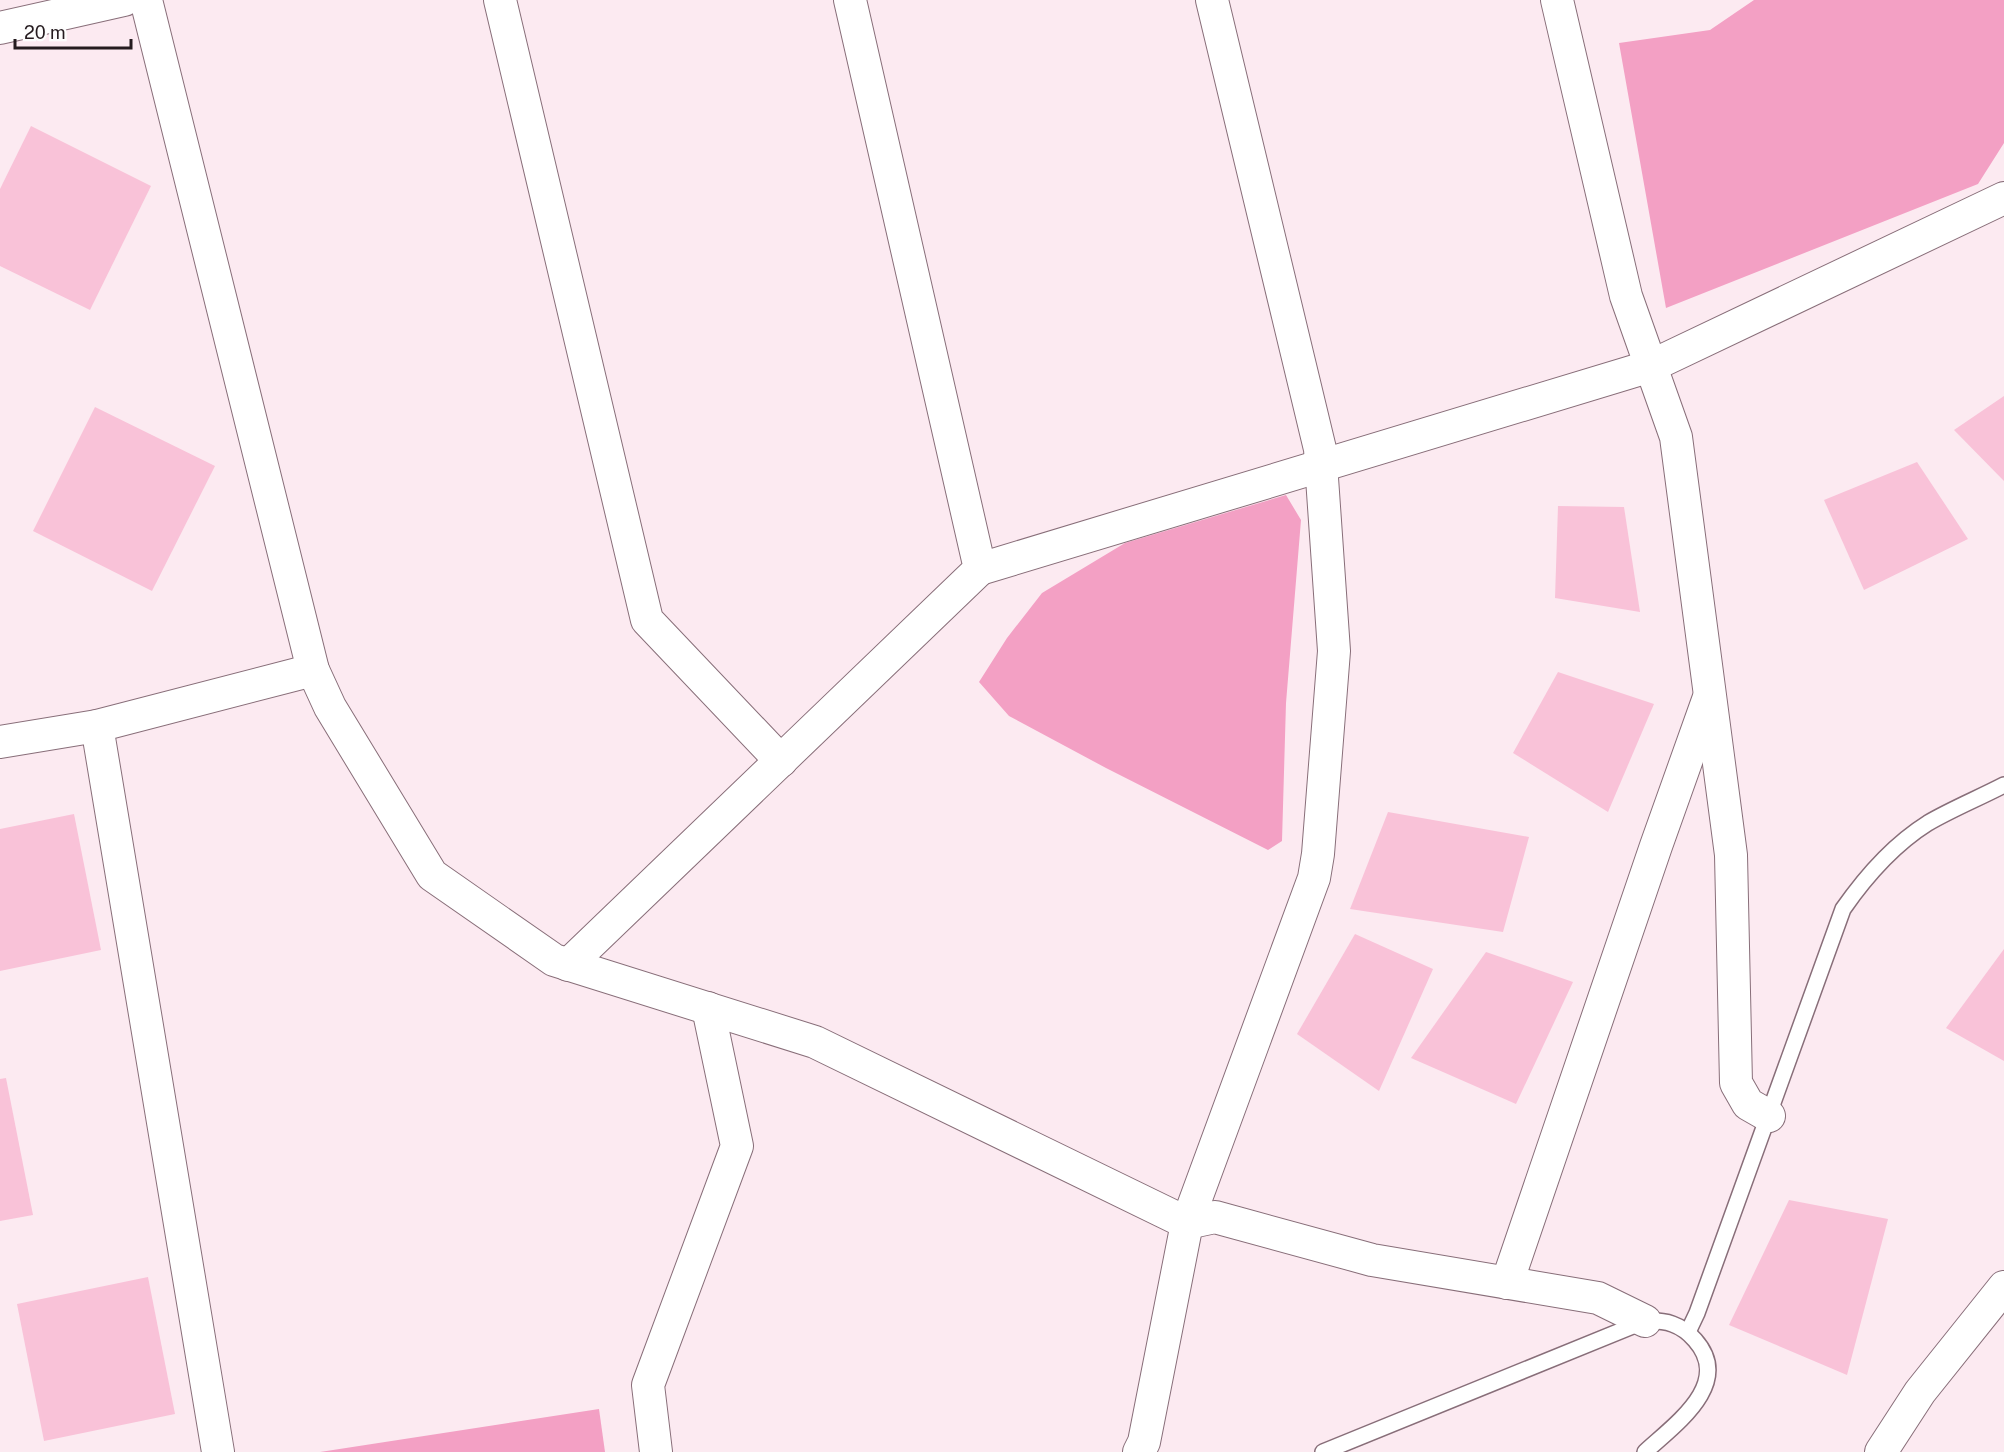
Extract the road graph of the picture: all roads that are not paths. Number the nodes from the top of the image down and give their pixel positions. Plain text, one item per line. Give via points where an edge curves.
1 (124, 0) edge
2 (146, 0) edge
3 (500, 0) edge
4 (850, 0) edge
5 (1212, 0) edge
6 (1557, 0) edge
7 (0, 28) edge
8 (2004, 198) edge
9 (1651, 366) junction
10 (1321, 466) junction
11 (980, 569) junction
12 (313, 670) junction
13 (1710, 693) junction
14 (97, 726) junction
15 (0, 742) edge
16 (781, 761) junction
17 (2004, 785) edge
18 (568, 965) junction
19 (708, 1008) junction
20 (1769, 1116) junction
21 (1187, 1222) junction
22 (1507, 1283) junction
23 (2004, 1287) edge
24 (1645, 1321) junction
25 (1688, 1332) junction
26 (218, 1452) edge
27 (656, 1452) edge
28 (1139, 1452) edge
29 (1323, 1452) edge
30 (1645, 1452) edge
31 (1881, 1452) edge

1 - 7 street
2 - 12 street
3 - 16 street via 647,620
4 - 11 street
5 - 10 street
6 - 9 street via 1626,296
8 - 9 street
9 - 10 street
9 - 13 street via 1676,437
10 - 11 street
10 - 21 street via 1334,651 1314,878
11 - 16 street
12 - 14 street
12 - 18 street via 330,707 432,875 554,960
13 - 20 street via 1731,855 1736,1083 1748,1104
13 - 22 street
14 - 15 street
14 - 26 street
16 - 18 street
17 - 20 lane via 1929,823 1902,842 1859,885 1843,909
18 - 19 street
19 - 21 street via 815,1042
19 - 27 street via 737,1146 648,1385
20 - 25 lane
21 - 22 street via 1215,1217 1372,1260
21 - 28 street
22 - 24 street via 1598,1298
23 - 31 street via 1920,1392
24 - 25 lane via 1662,1320
24 - 29 lane
25 - 30 lane via 1704,1354 1705,1389 1689,1412

